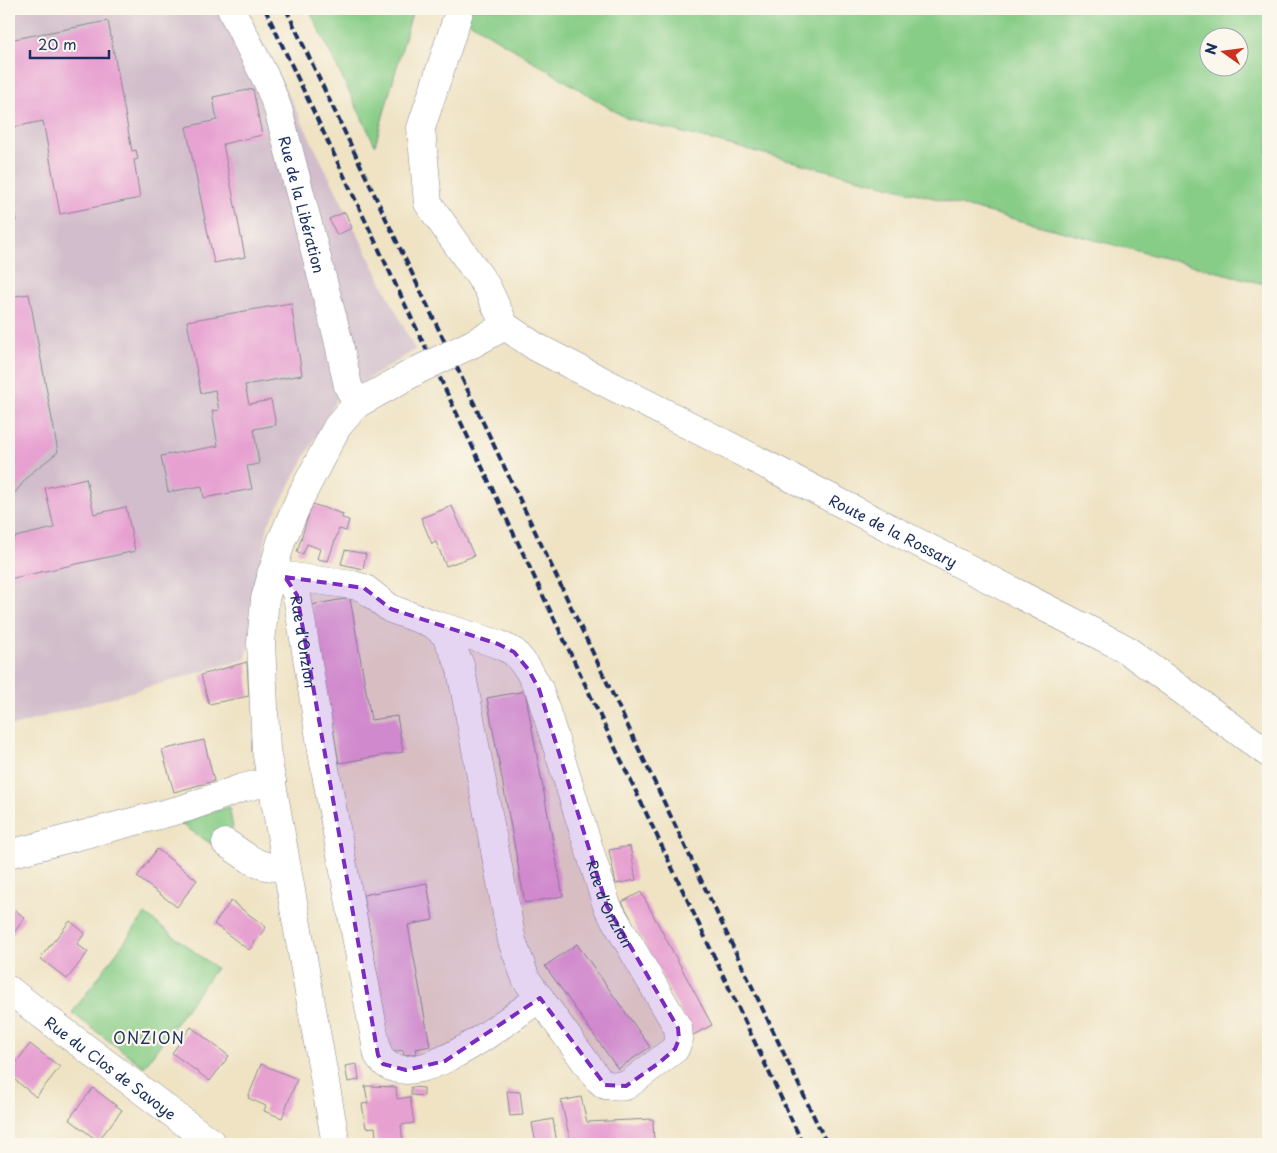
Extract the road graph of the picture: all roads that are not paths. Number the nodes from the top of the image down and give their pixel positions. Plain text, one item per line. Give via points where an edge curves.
1 (231, 9) edge
2 (460, 9) edge
3 (505, 326) junction
4 (357, 404) junction
5 (278, 576) junction
6 (433, 624) junction
7 (1268, 753) edge
8 (272, 781) junction
9 (226, 843) dead end
10 (9, 854) edge
11 (286, 866) junction
12 (9, 990) edge
13 (540, 998) junction
14 (213, 1144) edge
15 (336, 1144) edge

1 - 4 street, Rue de la Libération via 278,109 348,386
2 - 3 street via 421,128 428,203 487,287
3 - 4 street, Rue d'Onzion, bridge
3 - 7 street, Route de la Rossary via 536,347 1124,648
4 - 5 street, Rue d'Onzion via 337,427 321,456 281,542
5 - 6 street, Rue d'Onzion via 364,588 391,609
5 - 8 street, Rue d'Onzion via 261,643 262,706
5 - 13 street, Rue d'Onzion via 293,586 297,595 378,1056 391,1069 406,1070 445,1061
6 - 13 street, Rue d'Onzion via 446,636 460,665 512,941 526,979
6 - 13 street, Rue d'Onzion via 498,644 514,652 528,669 539,689 607,906 678,1028 679,1040 675,1049 660,1063 626,1086 606,1085 597,1078
8 - 10 street via 186,808
8 - 11 street, Rue d'Onzion
9 - 11 street via 261,866
11 - 15 street, Rue d'Onzion
12 - 14 street, Rue du Clos de Savoye

